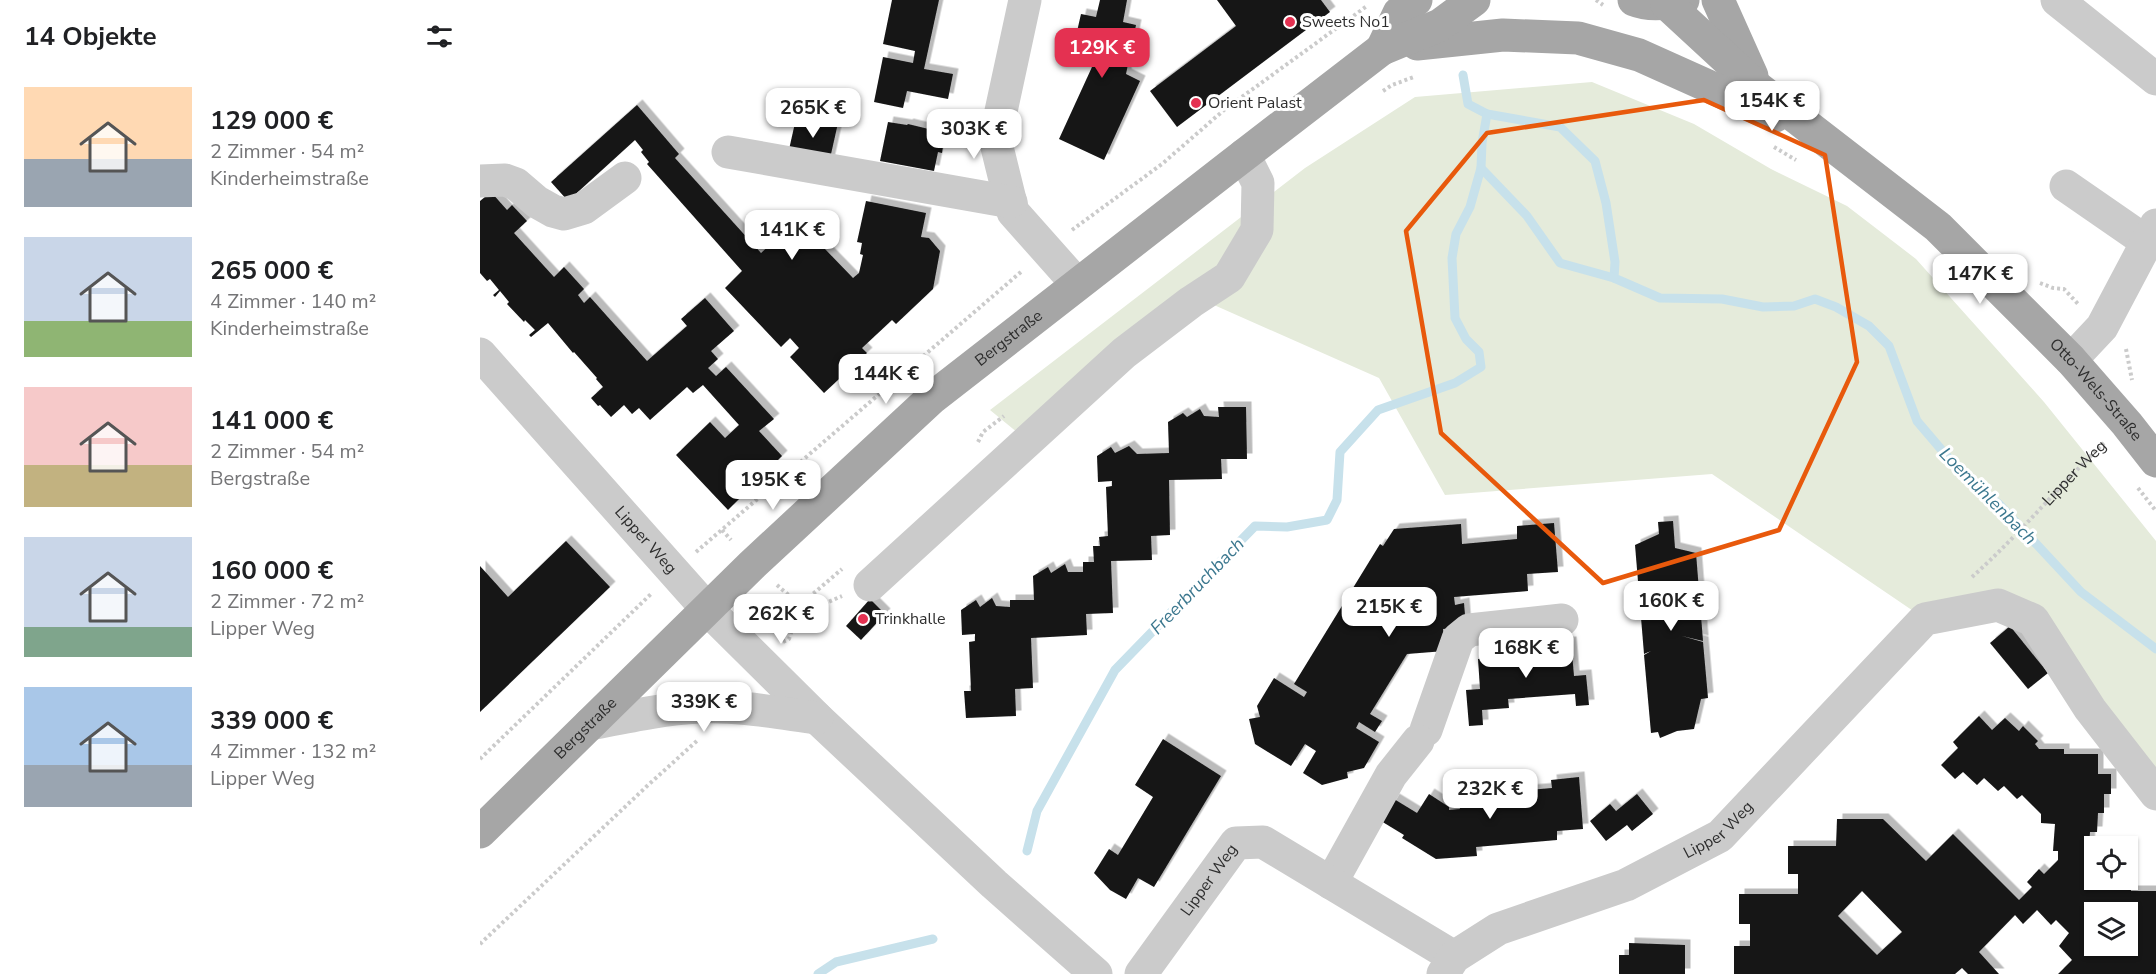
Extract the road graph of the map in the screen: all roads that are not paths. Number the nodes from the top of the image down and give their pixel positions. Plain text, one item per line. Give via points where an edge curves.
1 (1025, 0) edge
2 (1416, 0) edge
3 (1474, 0) edge
4 (1634, 0) edge
5 (1718, 0) edge
6 (2057, 0) edge
7 (1675, 2) edge
8 (1382, 49) junction
9 (2156, 79) edge
10 (1758, 88) junction
11 (1818, 135) junction
12 (728, 152) dead end
13 (1244, 155) junction
14 (625, 178) dead end
15 (480, 181) edge
16 (2066, 186) dead end
17 (1011, 202) junction
18 (2152, 234) edge
19 (1077, 284) junction
20 (480, 354) edge
21 (2071, 360) junction
22 (2156, 461) edge
23 (870, 585) road end
24 (707, 609) junction
25 (1562, 620) dead end
26 (818, 718) junction
27 (590, 724) junction
28 (2156, 794) edge
29 (480, 832) edge
30 (1331, 883) junction
31 (1448, 965) edge
32 (1096, 974) edge
33 (1141, 974) edge

1 - 17 street via 995,139
2 - 8 main road, Bergstraße via 1399,13
3 - 8 main road, Bergstraße via 1440,25
4 - 7 main road
5 - 10 main road, Otto-Wels-Straße
6 - 9 street
7 - 10 main road, Otto-Wels-Straße
8 - 11 main road via 1503,35 1578,38 1639,55
8 - 13 main road, Bergstraße
10 - 11 main road, Otto-Wels-Straße
11 - 21 main road, Otto-Wels-Straße via 1938,227
12 - 17 street
13 - 19 main road, Bergstraße
13 - 23 street via 1258,183 1257,230 1229,277 1124,353
14 - 15 street via 584,208 564,214 537,202 516,184 505,180
16 - 18 street
17 - 19 street via 1013,212
18 - 21 street via 2102,327
19 - 24 main road, Bergstraße via 925,404
20 - 24 street, Lipper Weg
21 - 22 main road, Otto-Wels-Straße via 2115,434
24 - 26 street, Lipper Weg
24 - 27 main road, Bergstraße
25 - 30 street via 1469,630 1458,639 1422,736 1391,775
26 - 27 street via 700,707
26 - 32 street, Lipper Weg
27 - 29 main road, Bergstraße
28 - 31 street, Lipper Weg via 2090,709 2033,620 1998,605 1925,619 1720,836 1626,885 1498,929
30 - 31 street, Lipper Weg
30 - 33 street, Lipper Weg via 1263,842 1236,843

